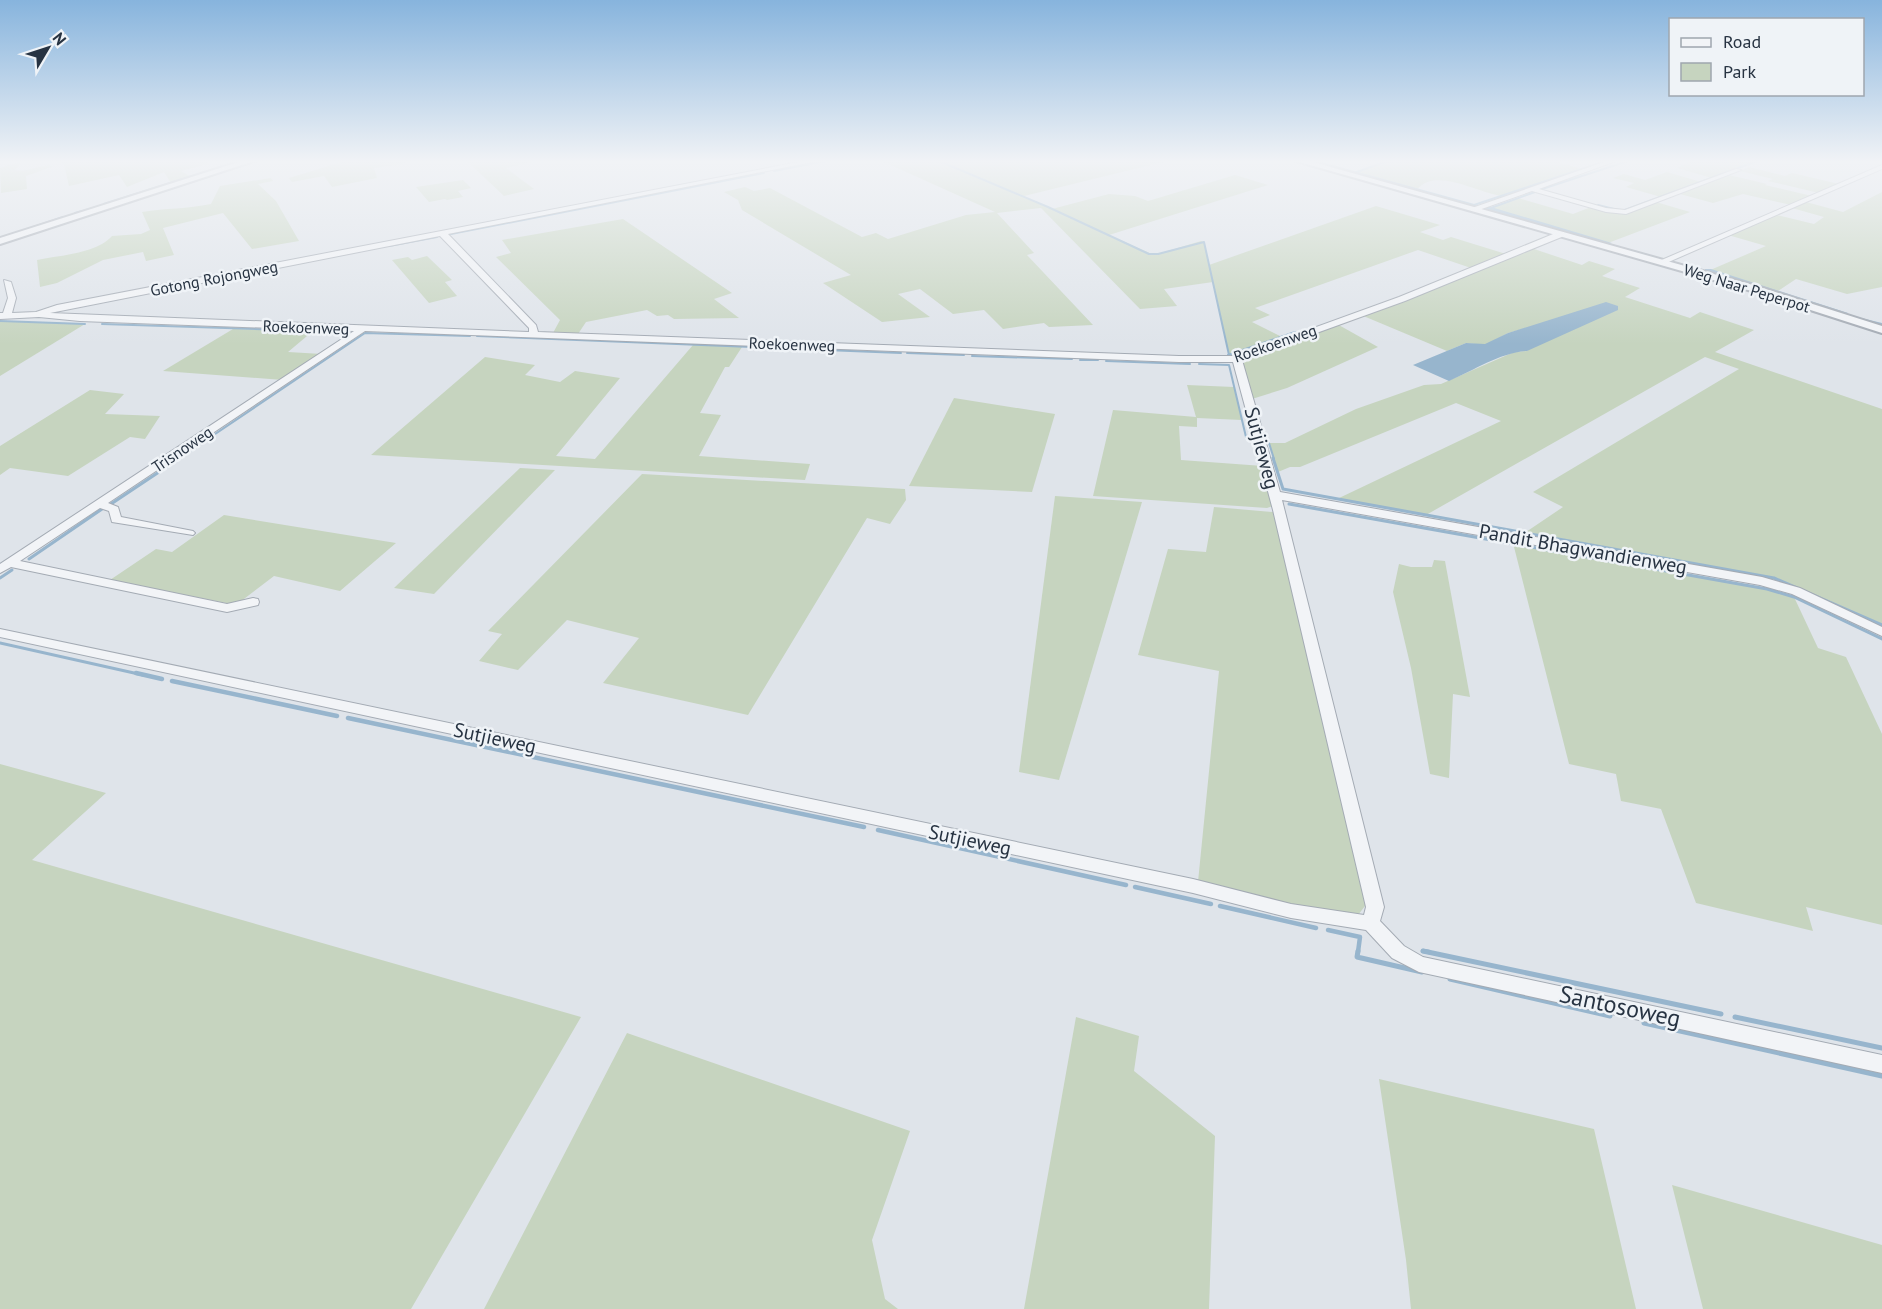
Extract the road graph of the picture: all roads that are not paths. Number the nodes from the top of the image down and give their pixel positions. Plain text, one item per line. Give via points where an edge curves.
1 (59, 222) edge
2 (498, 222) edge
3 (1519, 222) edge
4 (1754, 222) edge
5 (442, 233) junction
6 (1561, 234) junction
7 (0, 241) edge
8 (1661, 262) junction
9 (7, 282) dead end
10 (39, 314) junction
11 (4, 315) edge
12 (363, 329) junction
13 (1882, 330) edge
14 (534, 335) junction
15 (1237, 359) junction
16 (1275, 495) junction
17 (100, 504) junction
18 (189, 533) dead end
19 (5, 566) edge
20 (253, 602) dead end
21 (1882, 632) edge
22 (0, 633) edge
23 (1371, 923) junction
24 (1882, 1064) edge

1 - 7 street
2 - 5 street, Gotong Rojongweg
3 - 6 street, Weg Naar Peperpot
4 - 8 street
5 - 10 street, Gotong Rojongweg
5 - 14 street via 533,327
6 - 8 street, Weg Naar Peperpot
6 - 15 street, Roekoenweg via 1402,299
8 - 13 street, Weg Naar Peperpot
9 - 11 street via 12,298
10 - 11 street, Roekoenweg
10 - 12 street, Roekoenweg
12 - 14 street, Roekoenweg
12 - 17 street, Trisnoweg
14 - 15 street, Roekoenweg
15 - 16 street, Sutjieweg
16 - 21 street, Pandit Bhagwandienweg via 1762,581 1796,591
16 - 23 street, Sutjieweg via 1375,907
17 - 18 street via 114,508 116,520
17 - 19 street, Trisnoweg
19 - 20 street via 227,608
22 - 23 street, Sutjieweg via 1193,886 1291,911
23 - 24 street, Santosoweg via 1398,952 1419,964

